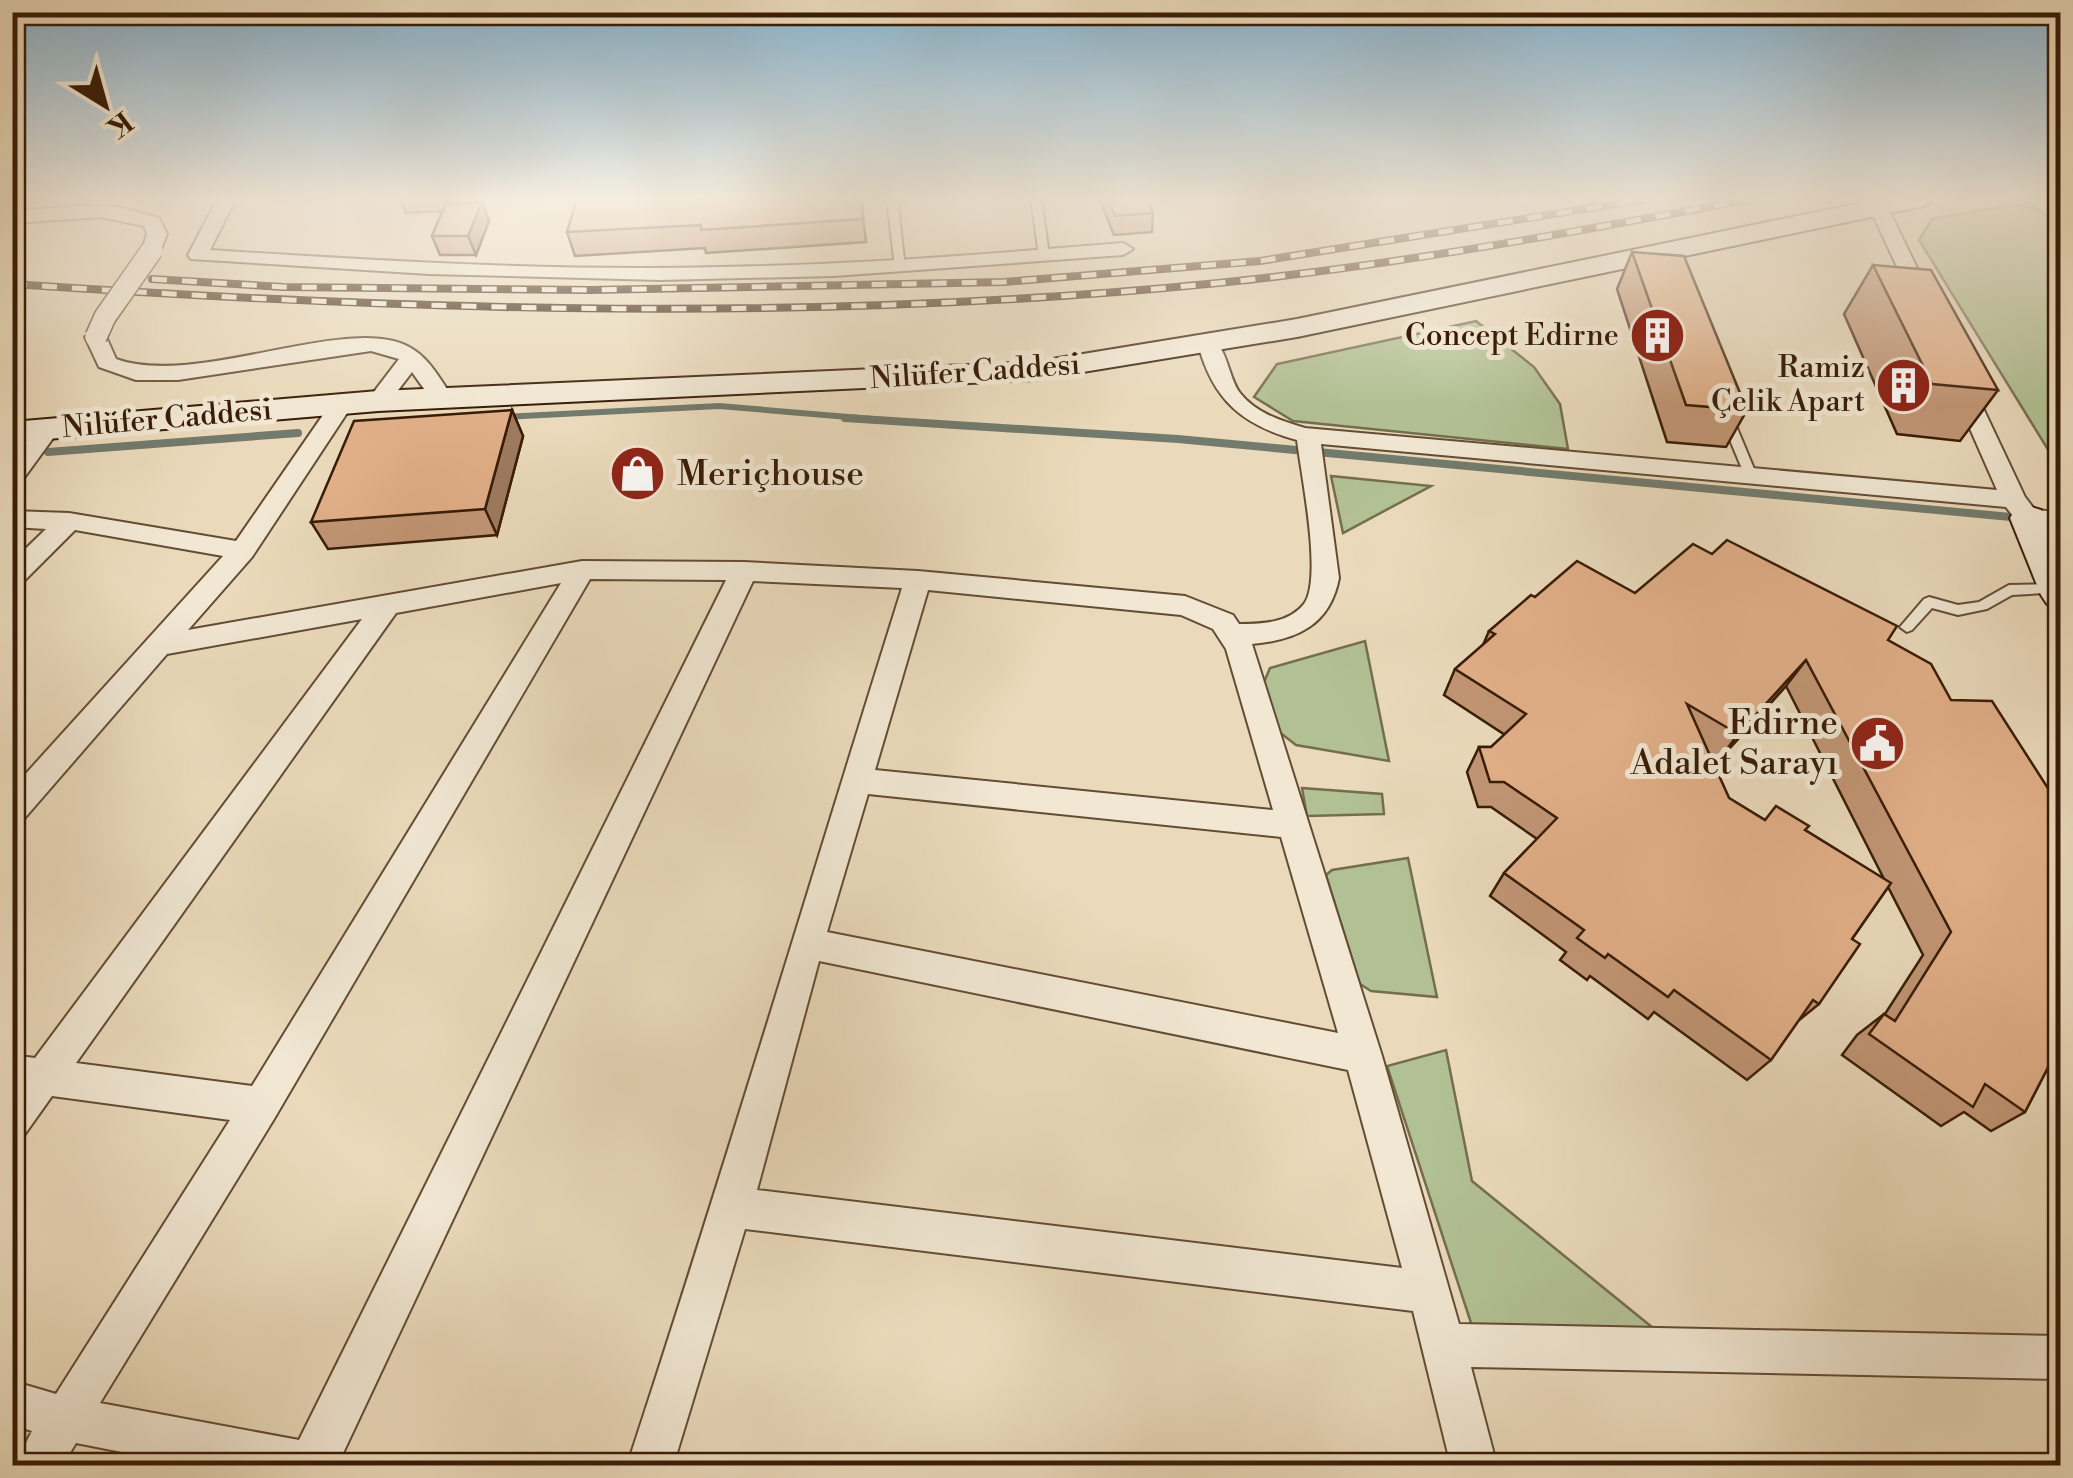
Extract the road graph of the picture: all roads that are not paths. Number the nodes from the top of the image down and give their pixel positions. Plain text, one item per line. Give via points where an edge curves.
1 (140, 267) edge
2 (387, 267) edge
3 (912, 267) edge
4 (1601, 267) edge
5 (1907, 267) edge
6 (900, 268) joint
7 (1936, 328) edge
8 (1208, 344) junction
9 (411, 359) junction
10 (1951, 362) edge
11 (442, 398) junction
12 (378, 401) junction
13 (342, 404) junction
14 (1723, 409) edge
15 (47, 430) junction
16 (12, 432) edge
17 (1308, 447) junction
18 (1752, 476) junction
19 (12, 477) edge
20 (2034, 512) edge
21 (12, 518) edge
22 (70, 522) junction
23 (243, 551) junction
24 (582, 570) junction
25 (744, 571) junction
26 (12, 578) edge
27 (918, 580) junction
28 (2059, 591) edge
29 (386, 607) junction
30 (1907, 627) dead end
31 (1234, 634) junction
32 (158, 646) junction
33 (858, 781) junction
34 (12, 811) edge
35 (1296, 825) junction
36 (807, 943) junction
37 (1364, 1056) junction
38 (29, 1075) edge
39 (261, 1106) junction
40 (12, 1121) edge
41 (732, 1207) junction
42 (1431, 1292) junction
43 (1444, 1346) junction
44 (2060, 1358) edge
45 (12, 1403) edge
46 (65, 1419) junction
47 (313, 1465) edge
48 (36, 1466) edge
49 (650, 1466) edge
50 (1474, 1466) edge

1 - 9 street, bridge via 96,337 96,352 117,371 140,376 209,370 338,344 385,346
2 - 6 street via 661,274
3 - 6 street
4 - 8 main road, Nilüfer Caddesi
5 - 7 street
8 - 11 main road, Nilüfer Caddesi via 1034,371
8 - 17 street via 1230,399
9 - 11 street
9 - 12 street
10 - 20 street
11 - 12 main road, Nilüfer Caddesi
12 - 13 main road, Nilüfer Caddesi
13 - 15 main road, Nilüfer Caddesi
13 - 23 street
14 - 18 lane
15 - 16 main road, Nilüfer Caddesi
15 - 19 street
17 - 18 street
17 - 31 street via 1325,595 1317,611 1296,624 1266,634
18 - 20 street
20 - 28 main road
21 - 22 street
22 - 23 street
22 - 26 street
23 - 32 street
24 - 25 street
24 - 29 street
24 - 39 street
25 - 27 street
25 - 47 street
27 - 31 street via 1185,606 1214,616
27 - 33 street
28 - 30 lane via 2009,590 1982,606 1958,610 1929,602
29 - 32 street
29 - 38 street
31 - 35 street
32 - 34 street
33 - 35 street
33 - 36 street
35 - 37 street
36 - 37 street
36 - 41 street
37 - 42 street
38 - 39 street
38 - 40 street
39 - 46 street
41 - 42 street
41 - 49 street
42 - 43 street
43 - 44 street
43 - 50 street
45 - 46 street
46 - 47 street
46 - 48 street

